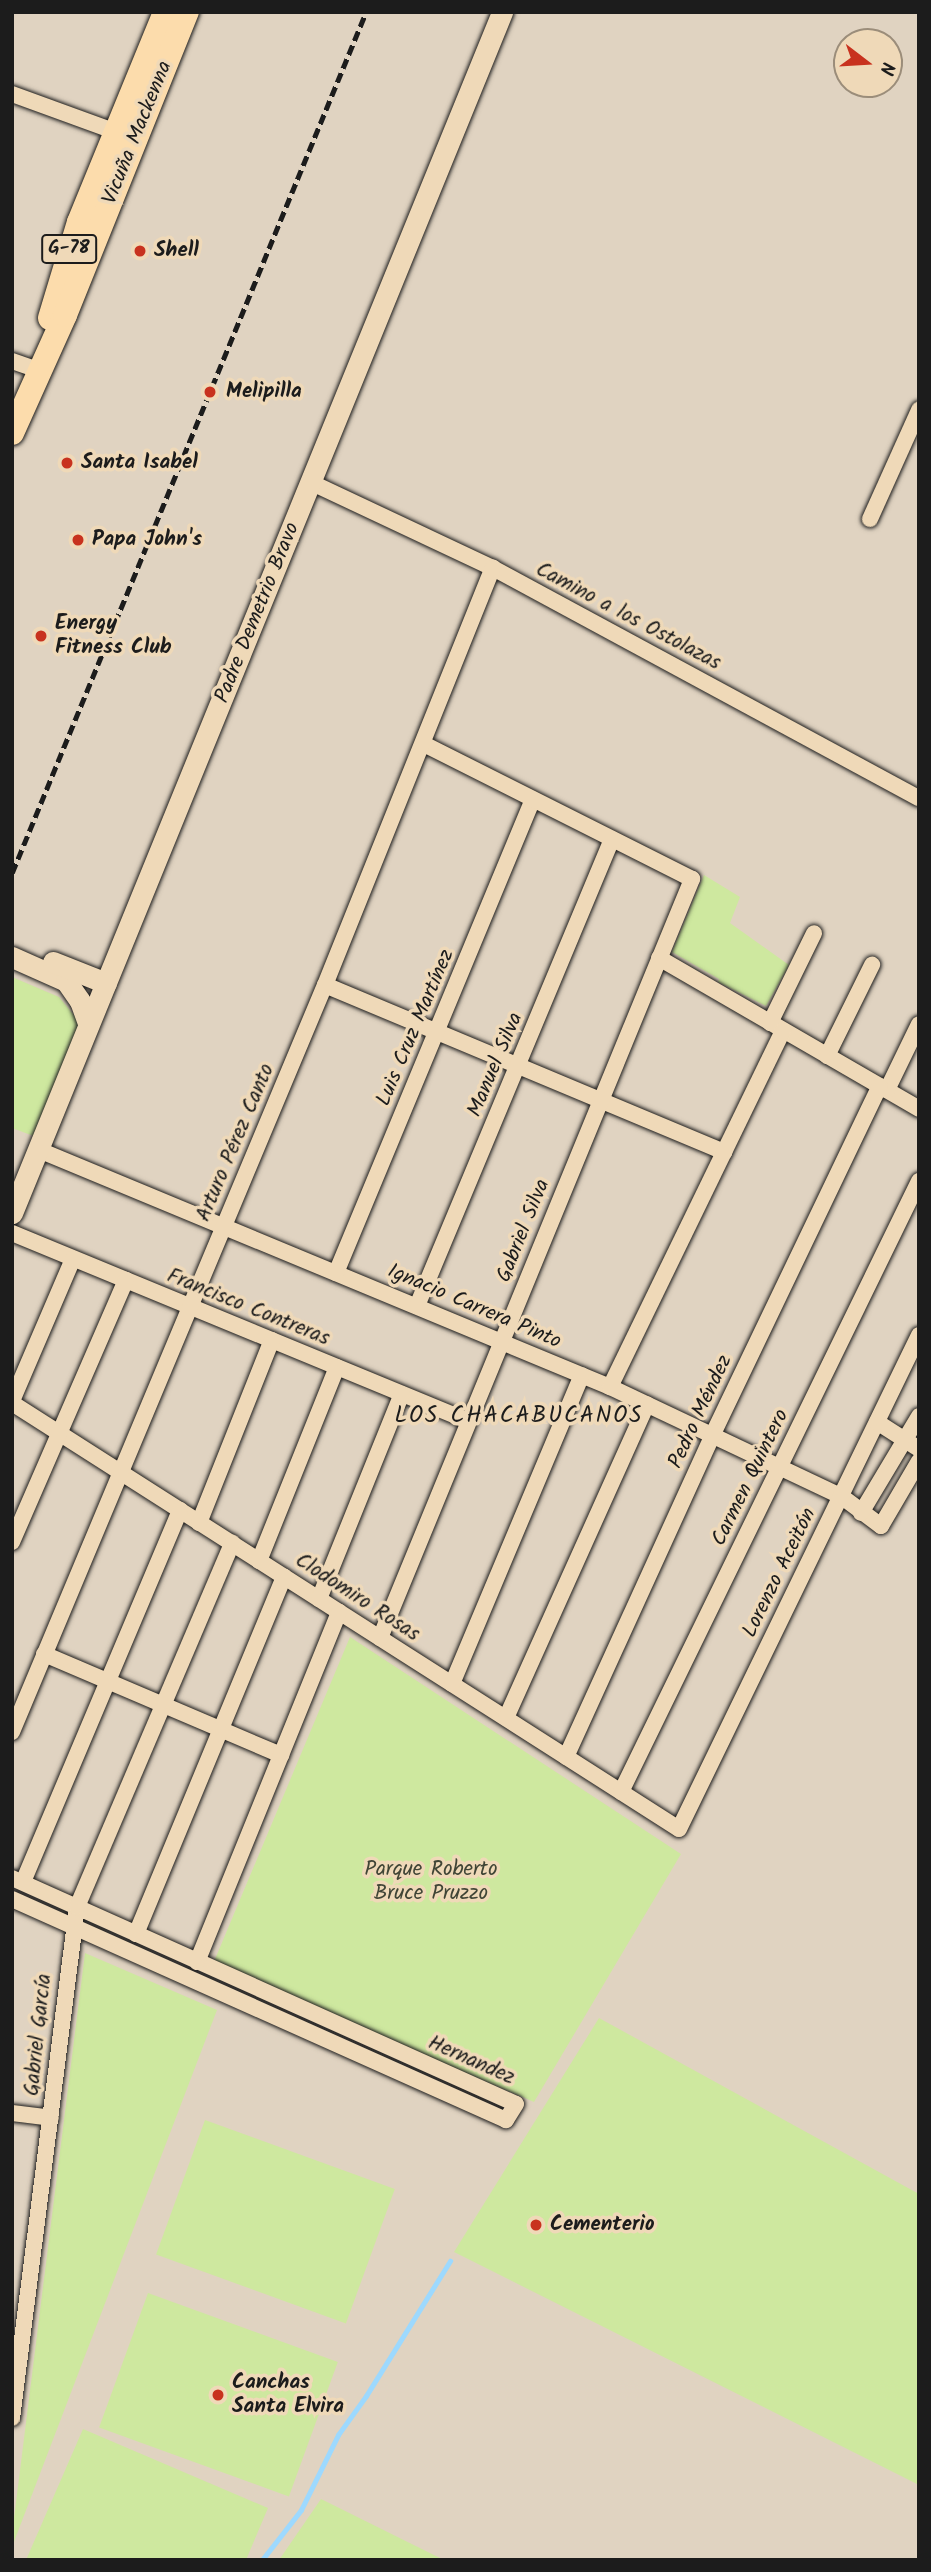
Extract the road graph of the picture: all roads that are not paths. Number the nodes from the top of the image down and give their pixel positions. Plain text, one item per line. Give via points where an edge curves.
1 (165, 12) edge
2 (187, 12) edge
3 (502, 12) edge
4 (12, 94) edge
5 (125, 135) junction
6 (12, 361) edge
7 (38, 370) junction
8 (919, 410) edge
9 (12, 433) edge
10 (312, 483) junction
11 (870, 519) dead end
12 (493, 568) junction
13 (425, 744) junction
14 (919, 798) edge
15 (533, 799) junction
16 (612, 839) junction
17 (814, 933) dead end
18 (12, 945) edge
19 (12, 957) edge
20 (659, 958) junction
21 (872, 965) dead end
22 (106, 983) junction
23 (325, 985) junction
24 (88, 1023) junction
25 (919, 1024) edge
26 (777, 1027) junction
27 (437, 1032) junction
28 (827, 1056) junction
29 (518, 1066) junction
30 (883, 1088) junction
31 (600, 1100) junction
32 (919, 1109) edge
33 (39, 1150) junction
34 (724, 1152) junction
35 (919, 1181) edge
36 (12, 1213) edge
37 (225, 1226) junction
38 (12, 1233) edge
39 (73, 1259) junction
40 (336, 1273) junction
41 (126, 1280) junction
42 (417, 1306) junction
43 (191, 1307) junction
44 (919, 1335) edge
45 (271, 1340) junction
46 (501, 1341) junction
47 (337, 1367) junction
48 (582, 1375) junction
49 (610, 1387) junction
50 (402, 1394) junction
51 (12, 1402) edge
52 (647, 1404) junction
53 (919, 1416) edge
54 (468, 1421) junction
55 (877, 1422) junction
56 (60, 1433) junction
57 (712, 1436) junction
58 (912, 1445) edge
59 (919, 1461) edge
60 (780, 1467) junction
61 (121, 1472) junction
62 (841, 1496) junction
63 (180, 1510) junction
64 (861, 1513) junction
65 (200, 1522) junction
66 (12, 1542) edge
67 (232, 1543) junction
68 (259, 1560) junction
69 (284, 1576) junction
70 (319, 1599) junction
71 (339, 1612) junction
72 (380, 1638) junction
73 (44, 1654) junction
74 (107, 1681) junction
75 (452, 1684) junction
76 (163, 1705) junction
77 (506, 1718) junction
78 (220, 1729) junction
79 (12, 1732) edge
80 (281, 1755) junction
81 (566, 1757) junction
82 (621, 1792) junction
83 (679, 1829) joint
84 (18, 1880) edge
85 (12, 1899) edge
86 (77, 1907) junction
87 (73, 1926) junction
88 (136, 1934) junction
89 (197, 1962) junction
90 (12, 2113) edge
91 (51, 2118) junction
92 (19, 2327) edge
93 (12, 2418) edge

1 - 5 main road, Vicuña Mackenna / G-78
2 - 5 main road, Vicuña Mackenna / G-78
3 - 10 street, Padre Demetrio Bravo
4 - 5 street
5 - 7 main road, Vicuña Mackenna / G-78 via 65,261
6 - 7 street
7 - 9 main road, Vicuña Mackenna / G-78
8 - 11 street
10 - 12 street, Camino a los Ostolazas
10 - 22 street, Padre Demetrio Bravo
12 - 13 street, Arturo Pérez Canto
12 - 14 street, Camino a los Ostolazas
13 - 15 street
13 - 23 street, Arturo Pérez Canto
15 - 16 street
15 - 27 street, Luis Cruz Martínez
16 - 20 street, Gabriel Silva via 692,879
16 - 29 street, Manuel Silva
17 - 26 street
18 - 22 street
19 - 24 street via 66,981
20 - 26 street
20 - 31 street, Gabriel Silva
21 - 28 street
22 - 24 street, Padre Demetrio Bravo
23 - 27 street
23 - 37 street, Arturo Pérez Canto
24 - 33 street, Padre Demetrio Bravo
25 - 30 street, Pedro Méndez
26 - 28 street
26 - 34 street
27 - 29 street
27 - 40 street, Luis Cruz Martínez
28 - 30 street
29 - 31 street
29 - 42 street, Manuel Silva
30 - 32 street
30 - 57 street, Pedro Méndez
31 - 34 street
31 - 46 street, Gabriel Silva
33 - 36 street, Padre Demetrio Bravo
33 - 37 street, Ignacio Carrera Pinto
34 - 49 street
35 - 60 street, Carmen Quintero
37 - 40 street, Ignacio Carrera Pinto
37 - 43 street, Arturo Pérez Canto
38 - 39 street, Francisco Contreras
39 - 41 street, Francisco Contreras
39 - 51 street
40 - 42 street, Ignacio Carrera Pinto
41 - 43 street, Francisco Contreras
41 - 56 street
42 - 46 street, Ignacio Carrera Pinto
43 - 45 street, Francisco Contreras
43 - 61 street, Arturo Pérez Canto
44 - 55 street, Lorenzo Aceitón
45 - 47 street, Francisco Contreras
45 - 65 street
46 - 48 street, Ignacio Carrera Pinto
46 - 54 street, Gabriel Silva
47 - 50 street, Francisco Contreras
47 - 68 street
48 - 49 street, Ignacio Carrera Pinto
48 - 75 street
49 - 52 street, Ignacio Carrera Pinto
50 - 54 street, Francisco Contreras
50 - 70 street
51 - 56 street, Clodomiro Rosas
52 - 57 street, Ignacio Carrera Pinto
52 - 77 street
53 - 58 street
54 - 72 street, Gabriel Silva
55 - 58 street
55 - 62 street, Lorenzo Aceitón
56 - 61 street, Clodomiro Rosas
56 - 66 street
57 - 60 street, Ignacio Carrera Pinto
57 - 81 street, Pedro Méndez
58 - 64 street
59 - 64 street, Ignacio Carrera Pinto via 881,1526
60 - 62 street, Ignacio Carrera Pinto
60 - 82 street, Carmen Quintero
61 - 63 street, Clodomiro Rosas
61 - 73 street, Arturo Pérez Canto
62 - 64 street, Ignacio Carrera Pinto
62 - 83 street, Lorenzo Aceitón
63 - 65 street, Clodomiro Rosas
63 - 74 street
65 - 67 street, Clodomiro Rosas
67 - 68 street, Clodomiro Rosas
67 - 76 street, Gabriel García
68 - 69 street, Clodomiro Rosas
69 - 70 street, Clodomiro Rosas
69 - 78 street
70 - 71 street, Clodomiro Rosas
71 - 72 street, Clodomiro Rosas
71 - 80 street
72 - 75 street, Clodomiro Rosas
73 - 74 street
73 - 79 street, Arturo Pérez Canto
74 - 76 street
74 - 84 street
75 - 77 street, Clodomiro Rosas
76 - 78 street
76 - 86 street, Gabriel García
77 - 81 street, Clodomiro Rosas
78 - 80 street
78 - 88 street
80 - 89 street
81 - 82 street, Clodomiro Rosas
82 - 83 street, Clodomiro Rosas
84 - 86 street, Hernandez
85 - 87 street, Hernandez
86 - 87 street, Gabriel García
86 - 88 street, Hernandez
87 - 89 street, Hernandez via 506,2120 516,2104
87 - 91 street, Gabriel García
88 - 89 street, Hernandez
90 - 91 street
91 - 92 street, Gabriel García
92 - 93 street, Gabriel García

